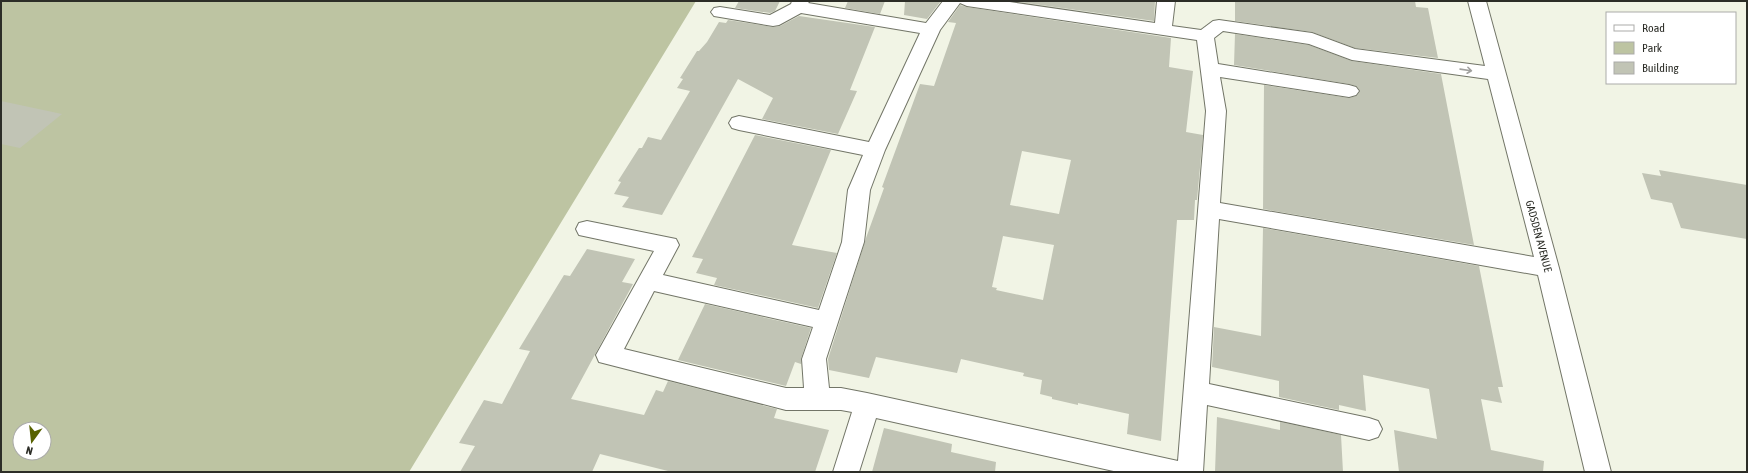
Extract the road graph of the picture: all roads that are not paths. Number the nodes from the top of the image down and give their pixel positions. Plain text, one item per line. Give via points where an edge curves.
1 (952, 1) edge
2 (967, 1) edge
3 (1166, 1) edge
4 (1477, 1) edge
5 (985, 2) edge
6 (800, 4) edge
7 (720, 12) dead end
8 (931, 29) junction
9 (1163, 30) junction
10 (1205, 36) junction
11 (1210, 69) junction
12 (1496, 74) junction
13 (1349, 91) dead end
14 (739, 123) dead end
15 (875, 150) junction
16 (1209, 209) junction
17 (587, 229) dead end
18 (1548, 268) junction
19 (648, 281) junction
20 (827, 320) junction
21 (1195, 392) junction
22 (818, 399) junction
23 (867, 404) junction
24 (1369, 429) dead end
25 (1107, 465) edge
26 (846, 472) edge
27 (1173, 472) edge
28 (1190, 472) edge
29 (1598, 472) edge

1 - 8 street
2 - 5 street
3 - 9 street
4 - 12 street, GADSDEN AVENUE
5 - 9 street
6 - 7 street via 773,21
6 - 8 street
8 - 15 street
9 - 10 street
10 - 11 street
10 -> 12 street via 1219,25 1312,39 1352,54
11 - 13 street
11 - 16 street via 1216,111
12 - 18 street, GADSDEN AVENUE
14 - 15 street
15 - 20 street via 859,190 853,242
16 - 18 street
16 - 21 street
17 - 19 street via 668,245
18 - 29 street, GADSDEN AVENUE
19 - 20 street
19 - 22 street via 608,355 786,399
20 - 22 street via 814,359
21 - 24 street
21 - 28 street
22 - 23 street via 841,399
23 - 25 street
23 - 26 street
25 - 27 street

